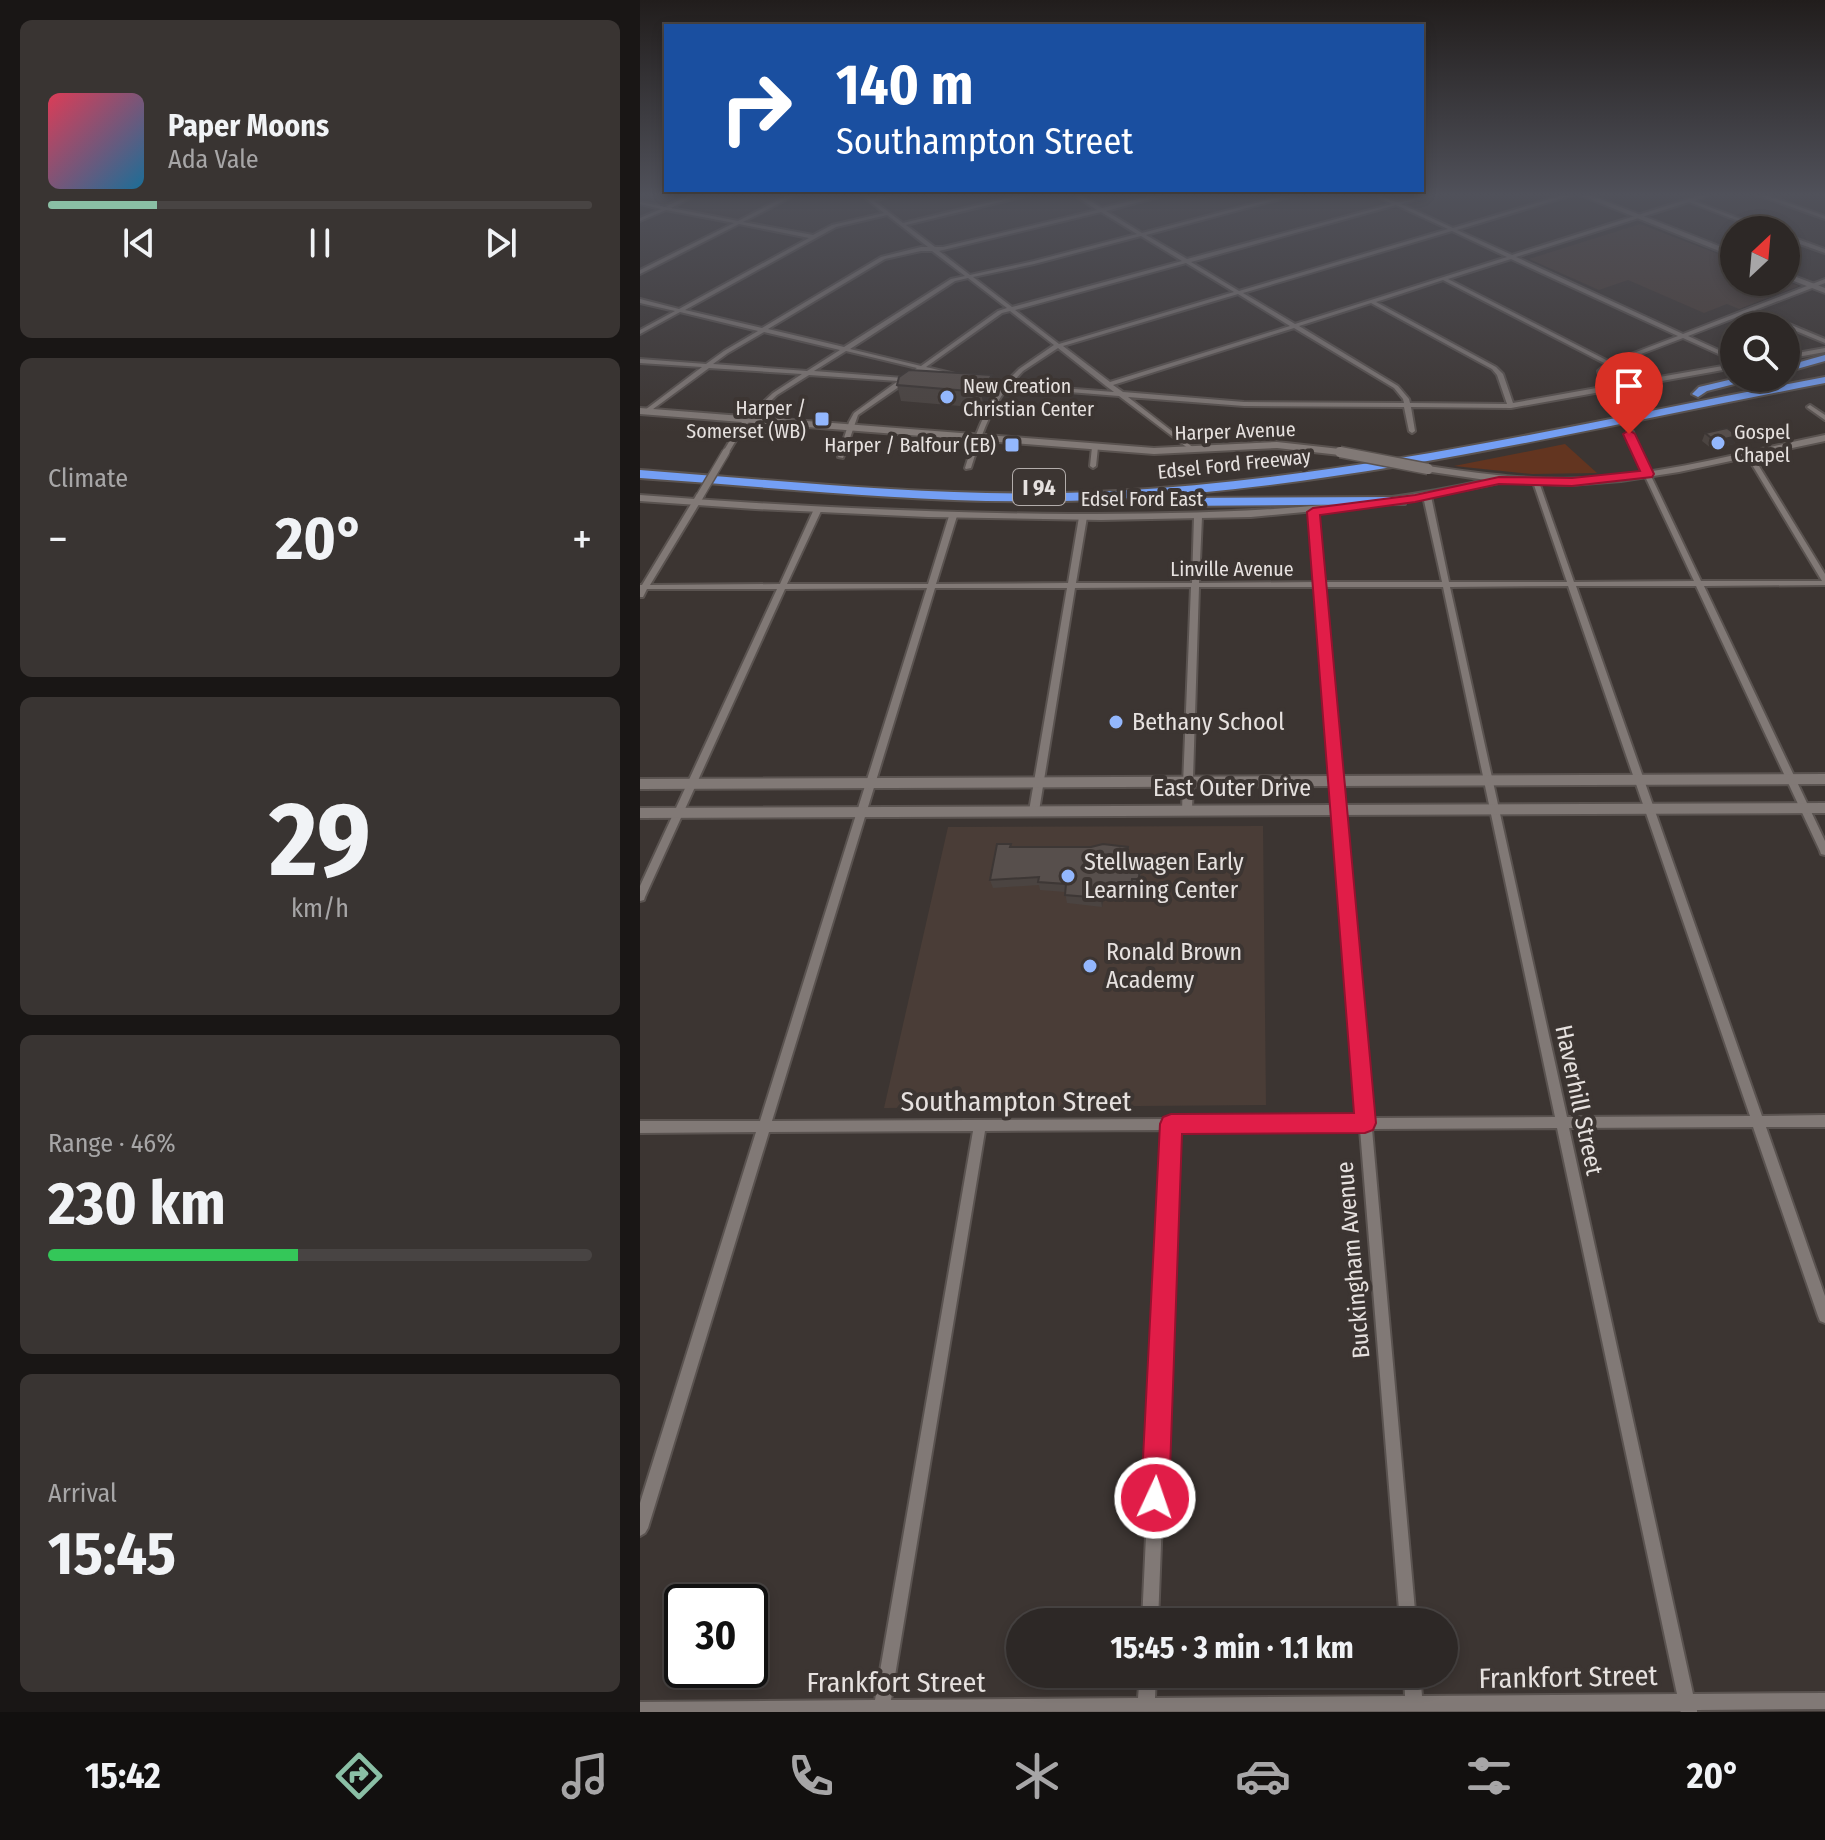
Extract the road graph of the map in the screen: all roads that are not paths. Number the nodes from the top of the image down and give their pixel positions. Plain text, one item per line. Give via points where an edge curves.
1 (747, 273) edge
2 (858, 273) edge
3 (963, 273) edge
4 (980, 273) edge
5 (1143, 273) edge
6 (1207, 273) edge
7 (1304, 273) edge
8 (1465, 273) edge
9 (1545, 273) edge
10 (967, 276) junction
11 (1445, 279) junction
12 (1800, 281) edge
13 (1825, 281) edge
14 (1812, 286) junction
15 (1825, 291) edge
16 (1238, 292) junction
17 (640, 301) edge
18 (1373, 302) junction
19 (1010, 309) junction
20 (679, 310) junction
21 (1751, 310) junction
22 (1295, 326) junction
23 (763, 330) junction
24 (640, 332) edge
25 (1683, 336) junction
26 (1825, 341) edge
27 (1057, 346) junction
28 (844, 349) junction
29 (1825, 350) edge
30 (1720, 353) edge
31 (1800, 354) edge
32 (1825, 358) edge
33 (640, 361) edge
34 (1610, 364) junction
35 (708, 365) junction
36 (1800, 365) edge
37 (921, 367) junction
38 (1720, 369) edge
39 (1825, 370) edge
40 (808, 372) junction
41 (1800, 375) edge
42 (904, 379) junction
43 (919, 380) edge
44 (1825, 380) edge
45 (974, 381) edge
46 (948, 383) edge
47 (1108, 385) junction
48 (1720, 385) edge
49 (1002, 387) junction
50 (1606, 390) junction
51 (1720, 390) edge
52 (1698, 394) junction
53 (1121, 395) junction
54 (1408, 406) junction
55 (1511, 406) junction
56 (1810, 407) dead end
57 (643, 411) edge
58 (1825, 418) edge
59 (748, 419) junction
60 (851, 427) junction
61 (1412, 431) dead end
62 (1630, 432) dead end
63 (977, 437) junction
64 (1825, 438) edge
65 (1095, 447) junction
66 (1193, 450) junction
67 (1748, 453) junction
68 (841, 457) dead end
69 (640, 464) edge
70 (1093, 466) dead end
71 (968, 468) dead end
72 (640, 474) edge
73 (1647, 474) junction
74 (1499, 480) junction
75 (1536, 482) junction
76 (1427, 496) junction
77 (640, 498) edge
78 (1018, 498) junction
79 (697, 499) junction
80 (1400, 501) junction
81 (818, 509) junction
82 (1313, 512) junction
83 (953, 516) junction
84 (1083, 517) junction
85 (1198, 517) junction
86 (1825, 581) edge
87 (1698, 583) junction
88 (1445, 584) junction
89 (1572, 584) junction
90 (1072, 585) junction
91 (1197, 585) junction
92 (1319, 585) junction
93 (782, 586) junction
94 (932, 586) junction
95 (642, 589) edge
96 (1791, 779) junction
97 (1825, 779) edge
98 (1488, 780) junction
99 (1639, 780) junction
100 (1336, 781) junction
101 (1039, 782) junction
102 (1189, 782) junction
103 (871, 783) junction
104 (640, 784) edge
105 (692, 784) junction
106 (1649, 808) junction
107 (1805, 808) junction
108 (1825, 808) edge
109 (1494, 809) junction
110 (1187, 810) junction
111 (1339, 810) junction
112 (1034, 811) junction
113 (862, 812) junction
114 (640, 813) edge
115 (679, 813) junction
116 (1825, 851) edge
117 (640, 897) edge
118 (1758, 1121) junction
119 (1825, 1121) edge
120 (1561, 1122) junction
121 (1365, 1123) junction
122 (1171, 1124) junction
123 (980, 1125) junction
124 (640, 1127) edge
125 (764, 1127) junction
126 (1825, 1316) edge
127 (640, 1528) edge
128 (1151, 1608) edge
129 (1407, 1608) edge
130 (1147, 1688) edge
131 (1413, 1688) edge
132 (1825, 1701) edge
133 (1688, 1707) edge
134 (1415, 1708) edge
135 (1146, 1709) edge
136 (640, 1710) edge
137 (881, 1710) edge

1 - 20 street
2 - 23 street
3 - 10 street
4 - 10 street
5 - 19 street
6 - 16 street
7 - 16 street
8 - 11 street
9 - 25 street
10 - 19 street
10 - 28 street
11 - 18 street
11 - 34 street
12 - 14 street
13 - 14 street
14 - 15 street
14 - 21 street
16 - 22 street
16 - 27 street
17 - 20 street
18 - 22 street
18 - 55 street via 1494,368
19 - 27 street
19 - 37 street
20 - 23 street
20 - 24 street
21 - 25 street
21 - 26 street
22 - 47 street
22 - 54 street via 1396,387
23 - 28 street
23 - 35 street
25 - 30 street
25 - 34 street
27 - 47 street
27 - 49 street
28 - 37 street
28 - 40 street
29 - 31 street
32 - 36 highway
33 - 35 street
34 - 50 street via 1601,371
35 - 40 street
35 - 57 street
37 - 42 street
37 - 46 street via 961,380
38 - 50 street
39 - 41 highway, Edsel Ford Freeway / I 94
40 - 42 street
40 - 59 street
42 - 43 street
42 - 60 street via 859,411
44 - 78 highway, Edsel Ford Freeway / I 94 via 1301,478 1149,494
45 - 49 street
47 - 53 street
48 - 52 highway
49 - 53 street
49 - 63 street
50 - 55 street
51 - 52 highway, Edsel Ford Freeway / I 94
52 - 69 highway, Edsel Ford Freeway / I 94 via 1379,455 1150,483 944,486
53 - 54 street via 1276,405
53 - 66 street
54 - 55 street
54 - 61 street
56 - 58 street
57 - 59 street, Harper Avenue
59 - 60 street, Harper Avenue
59 - 79 street, bridge
60 - 63 street, Harper Avenue
60 - 68 street
62 - 73 street
63 - 65 street, Harper Avenue
63 - 71 street
64 - 67 street, Harper Avenue
65 - 66 street, Harper Avenue
65 - 70 street
66 - 74 street, Harper Avenue, bridge via 1277,445
67 - 73 street, Harper Avenue
67 - 86 street
72 - 78 highway, Edsel Ford Freeway / I 94
73 - 75 street, Harper Avenue
73 - 87 street
74 - 75 street, Harper Avenue
74 - 76 street, Edsel Ford East
75 - 89 street
76 - 80 street, Edsel Ford East
76 - 88 street, Haverhill Street
77 - 79 street, Edsel Ford East
78 - 80 highway
79 - 81 street, Edsel Ford East
79 - 95 street
80 - 82 street, Edsel Ford East
81 - 83 street, Edsel Ford East
81 - 93 street
82 - 85 street, Edsel Ford East
82 - 92 street, Buckingham Avenue
83 - 84 street, Edsel Ford East
83 - 94 street
84 - 85 street, Edsel Ford East
84 - 90 street
85 - 91 street
86 - 87 street, Linville Avenue
87 - 89 street, Linville Avenue
87 - 96 street
88 - 89 street, Linville Avenue
88 - 92 street, Linville Avenue
88 - 98 street, Haverhill Street
89 - 99 street
90 - 91 street, Linville Avenue
90 - 94 street, Linville Avenue
90 - 101 street
91 - 92 street, Linville Avenue
91 - 102 street
92 - 100 street, Buckingham Avenue
93 - 94 street, Linville Avenue
93 - 95 street, Linville Avenue
93 - 105 street
94 - 103 street
96 - 97 street, East Outer Drive
96 - 99 street, East Outer Drive
96 - 107 street
98 - 99 street, East Outer Drive
98 - 100 street, East Outer Drive
98 - 109 street, Haverhill Street
99 - 106 street
100 - 102 street, East Outer Drive
100 - 111 street, Buckingham Avenue
101 - 102 street, East Outer Drive
101 - 103 street, East Outer Drive
101 - 112 street
102 - 110 street
103 - 105 street, East Outer Drive
103 - 113 street
104 - 105 street, East Outer Drive
105 - 115 street
106 - 107 street, East Outer Drive
106 - 109 street, East Outer Drive
106 - 118 street
107 - 108 street, East Outer Drive
107 - 116 street
109 - 111 street, East Outer Drive
109 - 120 street, Haverhill Street
110 - 111 street, East Outer Drive
110 - 112 street, East Outer Drive
111 - 121 street, Buckingham Avenue
112 - 113 street, East Outer Drive
113 - 115 street, East Outer Drive
113 - 125 street
114 - 115 street, East Outer Drive
115 - 117 street
118 - 119 street, Southampton Street
118 - 120 street, Southampton Street
118 - 126 street
120 - 121 street, Southampton Street
120 - 133 street, Haverhill Street
121 - 122 street, Southampton Street
121 - 129 street, Buckingham Avenue
122 - 123 street, Southampton Street
122 - 128 street
123 - 125 street, Southampton Street
123 - 137 street
124 - 125 street, Southampton Street
125 - 127 street
130 - 135 street
131 - 134 street
132 - 133 street, Frankfort Street
133 - 134 street, Frankfort Street
134 - 135 street, Frankfort Street
135 - 137 street, Frankfort Street
136 - 137 street, Frankfort Street

